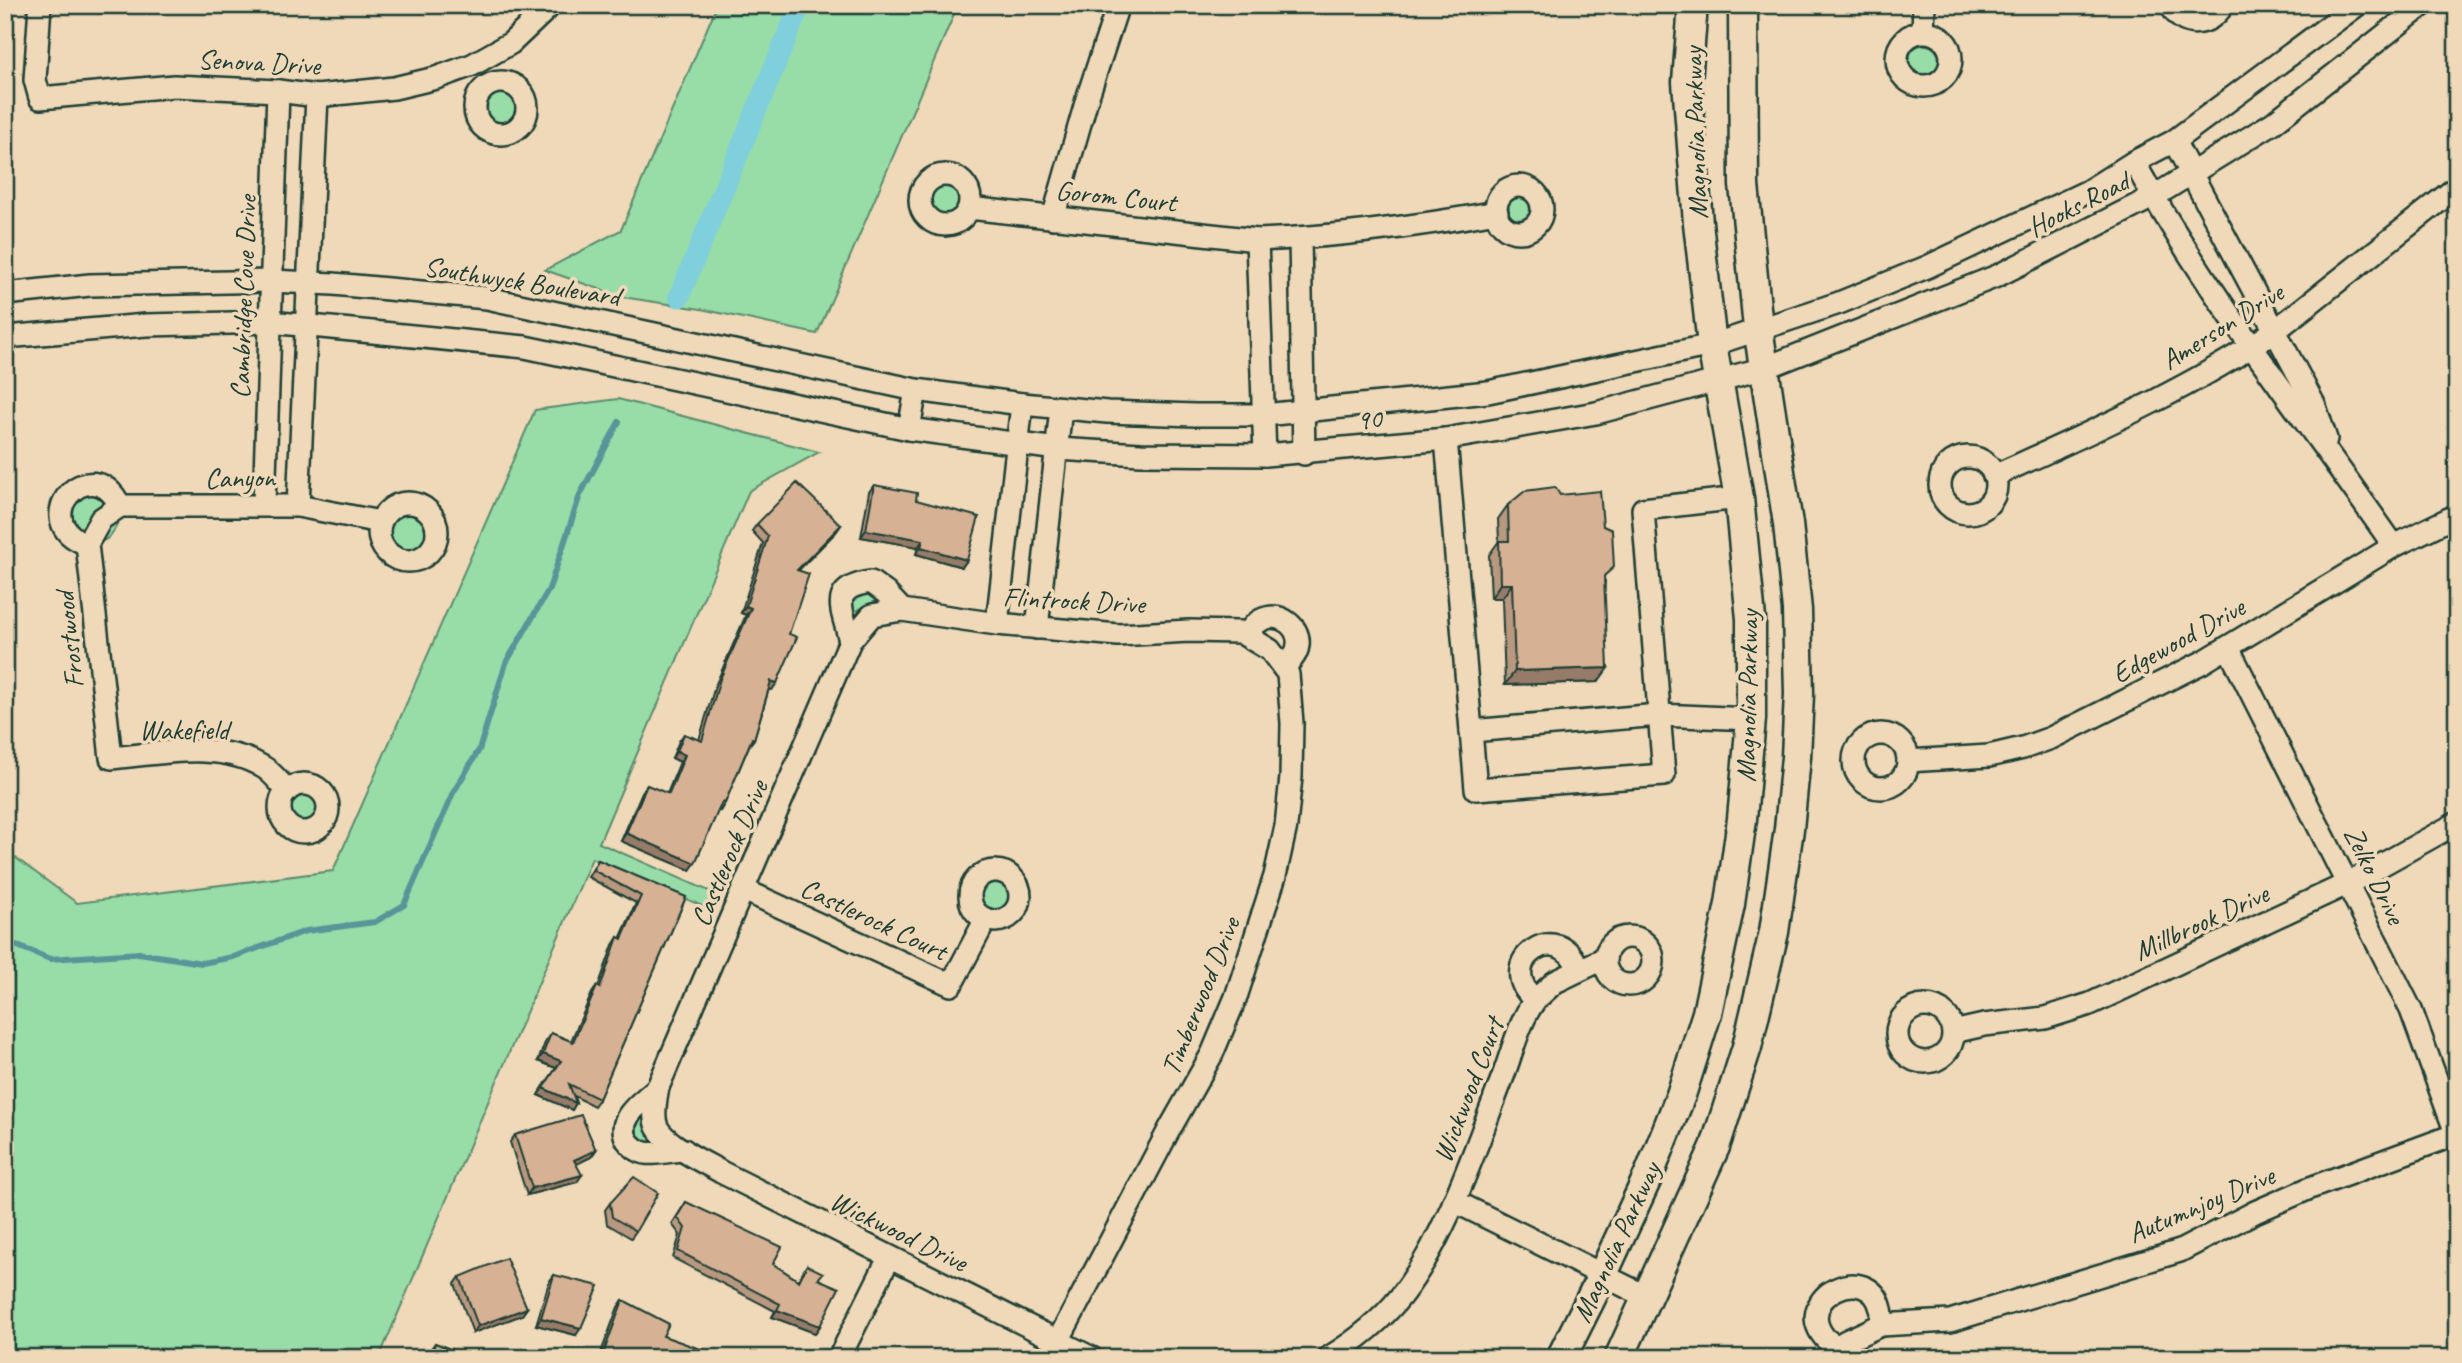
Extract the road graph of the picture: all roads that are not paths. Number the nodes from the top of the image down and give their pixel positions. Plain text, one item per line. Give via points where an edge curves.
1 (40, 5) edge
2 (551, 5) edge
3 (1118, 5) edge
4 (1693, 5) edge
5 (1742, 5) edge
6 (1924, 5) edge
7 (2171, 5) edge
8 (2223, 5) edge
9 (2357, 5) edge
10 (2423, 5) edge
11 (1923, 31) dead end
12 (472, 65) junction
13 (488, 85) dead end
14 (278, 91) junction
15 (317, 96) junction
16 (2174, 141) junction
17 (2134, 162) junction
18 (2192, 174) junction
19 (2457, 187) edge
20 (2153, 197) junction
21 (969, 208) dead end
22 (1497, 212) dead end
23 (1053, 218) junction
24 (1300, 238) junction
25 (1257, 240) junction
26 (271, 281) junction
27 (307, 284) junction
28 (5, 294) edge
29 (270, 322) junction
30 (306, 325) junction
31 (1758, 328) junction
32 (2276, 330) junction
33 (5, 337) edge
34 (1712, 345) junction
35 (2250, 348) junction
36 (1765, 368) junction
37 (1720, 381) junction
38 (916, 390) junction
39 (1022, 404) junction
40 (1061, 408) junction
41 (1304, 412) junction
42 (1264, 415) junction
43 (909, 429) junction
44 (1446, 439) junction
45 (1018, 444) junction
46 (1057, 449) junction
47 (1304, 454) junction
48 (1265, 455) junction
49 (2331, 455) junction
50 (1994, 475) dead end
51 (1739, 498) junction
52 (264, 505) junction
53 (120, 506) junction
54 (298, 506) junction
55 (2457, 515) edge
56 (380, 522) dead end
57 (87, 544) junction
58 (2394, 547) junction
59 (902, 610) junction
60 (872, 615) joint
61 (997, 624) junction
62 (1037, 628) junction
63 (1247, 636) junction
64 (850, 641) junction
65 (2228, 647) junction
66 (1270, 650) joint
67 (1283, 667) junction
68 (1659, 715) junction
69 (1751, 719) junction
70 (1471, 731) junction
71 (111, 758) joint
72 (1908, 761) dead end
73 (287, 790) dead end
74 (2457, 823) edge
75 (2349, 883) junction
76 (744, 890) junction
77 (986, 919) dead end
78 (1605, 958) dead end
79 (1579, 970) junction
80 (1535, 1000) junction
81 (1953, 1032) dead end
82 (658, 1087) junction
83 (656, 1126) joint
84 (2457, 1135) edge
85 (684, 1150) junction
86 (1454, 1201) junction
87 (889, 1258) junction
88 (1603, 1274) junction
89 (1647, 1297) junction
90 (1881, 1325) junction
91 (1059, 1339) junction
92 (1833, 1352) edge
93 (839, 1358) edge
94 (1092, 1358) edge
95 (1328, 1358) edge
96 (1561, 1358) edge
97 (1619, 1358) edge

1 - 14 street, Senova Drive via 35,79 40,98 174,86
2 - 12 street, Senova Drive via 511,43
3 - 23 street
4 - 34 main road, Magnolia Parkway via 1687,82
5 - 31 main road, Magnolia Parkway via 1744,185
6 - 11 street
7 - 8 street via 2179,18 2200,24
9 - 16 street, Hooks Road
10 - 18 street, Hooks Road via 2273,123
12 - 13 street
12 - 15 street, Senova Drive via 394,88
14 - 15 street, Senova Drive
14 - 26 street, Cambridge Cove Drive
15 - 27 street
16 - 17 street, Hooks Road
16 - 18 street
17 - 20 street
17 - 31 street, Hooks Road via 2088,191 1927,267 1839,303
18 - 20 street, Hooks Road
18 - 32 street
19 - 32 street, Amerson Drive
20 - 35 street
20 - 36 street, Hooks Road via 1997,276
21 - 23 street, Gorom Court
22 - 24 street, Gorom Court
23 - 25 street, Gorom Court
24 - 25 street, Gorom Court
24 - 41 street
25 - 42 street
26 - 27 street, Southwyck Boulevard
26 - 28 street, Southwyck Boulevard via 90,285
26 - 29 street, Cambridge Cove Drive
27 - 30 street
27 - 38 street, Southwyck Boulevard via 487,298
29 - 30 street
29 - 33 street via 146,325
29 - 52 street, Cambridge Cove Drive
30 - 43 street via 525,347
30 - 54 street
31 - 34 street, Hooks Road
31 - 36 main road, Magnolia Parkway
32 - 35 street, Amerson Drive
32 - 49 street via 2315,406
34 - 37 main road, Magnolia Parkway
34 - 41 street, 90 via 1488,392
35 - 49 street
35 - 50 street, Amerson Drive via 2115,421
36 - 37 street, Hooks Road
36 - 89 main road, Magnolia Parkway via 1797,610 1799,694 1789,829 1774,932 1746,1047 1715,1147
37 - 44 street, 90 via 1596,413
37 - 51 main road, Magnolia Parkway
38 - 39 street, Southwyck Boulevard
38 - 43 street
39 - 40 street, 90
39 - 45 street
40 - 42 street, 90
40 - 46 street
41 - 42 street, 90
41 - 47 street
42 - 48 street
43 - 45 street
44 - 47 street, 90
44 - 70 street
45 - 46 street, 90
45 - 61 street
46 - 48 street, 90
46 - 62 street
47 - 48 street, 90
49 - 58 street
51 - 68 street via 1643,509
51 - 69 main road, Magnolia Parkway via 1751,619
52 - 53 street, Canyon
52 - 54 street, Canyon
53 - 57 street via 101,519
53 - 57 street via 114,494 92,483 68,494 61,505 65,530 74,540
54 - 56 street, Canyon
55 - 58 street, Edgewood Drive
57 - 71 street, Frostwood
58 - 65 street, Edgewood Drive
59 - 60 street, Flintrock Drive
59 - 61 street, Flintrock Drive
59 - 64 street via 871,582 855,584 845,592 840,608
60 - 64 street, Castlerock Drive
61 - 62 street, Flintrock Drive
62 - 63 street, Flintrock Drive via 1118,635 1189,631
63 - 66 street, Flintrock Drive
63 - 67 street via 1260,620 1281,618 1290,623 1299,642 1292,661
64 - 76 street, Castlerock Drive
65 - 72 street, Edgewood Drive via 2023,748 1989,756
65 - 75 street, Zelko Drive
66 - 67 street, Timberwood Drive
67 - 91 street, Timberwood Drive via 1288,674 1292,723 1286,826 1236,997 1212,1054
68 - 69 street
68 - 70 street
68 - 70 street via 1664,775 1476,789
69 - 88 main road, Magnolia Parkway via 1730,904 1707,1013 1681,1095
71 - 73 street, Wakefield via 234,754 264,767
74 - 75 street, Millbrook Drive
75 - 81 street, Millbrook Drive via 2090,1004 2045,1018
75 - 84 street, Zelko Drive via 2411,1010
76 - 77 street, Castlerock Court via 951,985
76 - 82 street, Castlerock Drive
78 - 79 street, Wickwood Court
79 - 80 street, Wickwood Court via 1555,982
79 - 80 street, Wickwood Court via 1567,950 1556,945 1533,949 1520,969 1526,992
80 - 86 street, Wickwood Court
82 - 83 street, Castlerock Drive
82 - 85 street, Castlerock Drive via 630,1112 624,1124 626,1138 633,1148 646,1153
83 - 85 street, Wickwood Drive
84 - 90 street, Autumnjoy Drive via 2310,1188 2180,1251 1950,1321
85 - 87 street, Wickwood Drive
86 - 88 street
86 - 95 street via 1401,1296 1350,1345
87 - 91 street, Wickwood Drive
87 - 93 street
88 - 89 street
88 - 96 main road, Magnolia Parkway
89 - 97 main road, Magnolia Parkway
90 - 92 street, Autumnjoy Drive
90 - 92 street, Autumnjoy Drive via 1881,1309 1874,1294 1851,1285 1828,1292 1819,1305 1818,1322
91 - 94 street, Wickwood Drive

